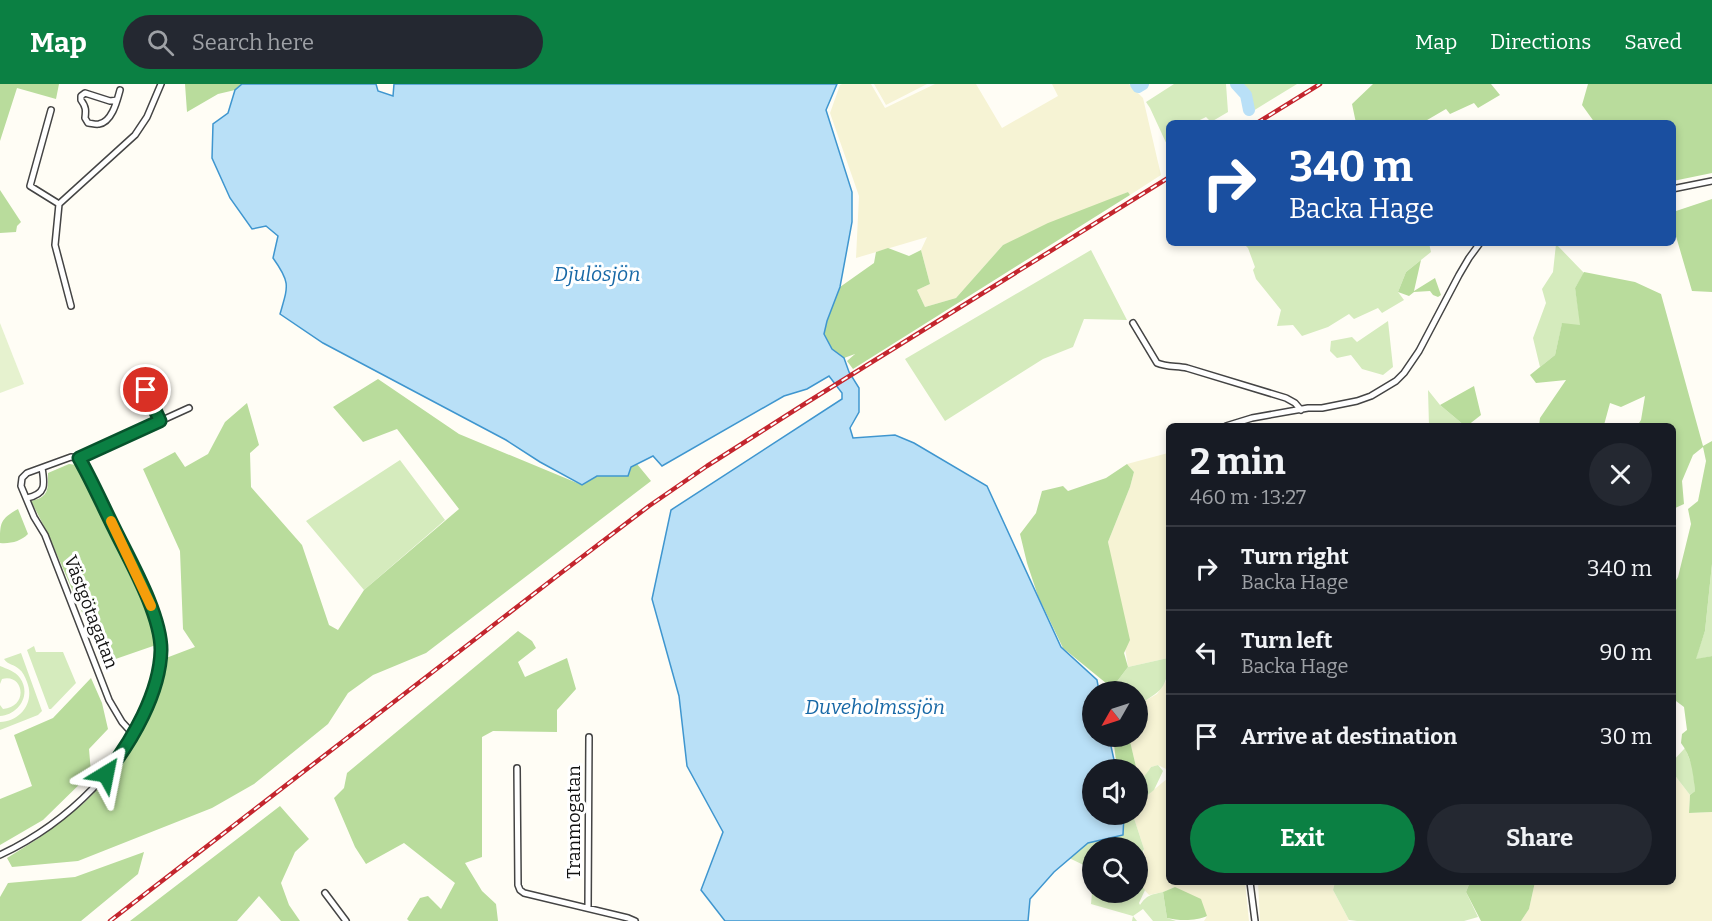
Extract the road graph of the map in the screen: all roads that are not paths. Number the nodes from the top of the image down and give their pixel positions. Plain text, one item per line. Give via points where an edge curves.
1 (161, 84) edge
2 (120, 90) dead end
3 (117, 100) junction
4 (51, 110) dead end
5 (1712, 181) edge
6 (1676, 188) edge
7 (59, 204) junction
8 (1478, 246) edge
9 (71, 306) dead end
10 (1133, 323) dead end
11 (146, 390) dead end
12 (189, 408) dead end
13 (1301, 410) junction
14 (160, 421) junction
15 (1236, 423) edge
16 (79, 458) junction
17 (42, 468) junction
18 (27, 498) junction
19 (133, 734) junction
20 (589, 737) dead end
21 (517, 768) dead end
22 (0, 855) edge
23 (1250, 885) edge
24 (325, 893) dead end
25 (588, 908) junction
26 (346, 921) edge
27 (635, 921) edge
28 (1255, 921) edge

1 - 7 street via 135,135
2 - 3 street
3 - 3 street via 105,121 98,125 88,123 81,96 85,93
4 - 7 street via 30,186
5 - 6 street
7 - 9 street via 55,245
8 - 13 street via 1419,351 1396,381 1357,401
10 - 13 street via 1157,363 1187,368 1286,398
11 - 14 street
12 - 14 street, Västgötagatan
13 - 15 street
14 - 16 street, Västgötagatan
16 - 17 street, Västgötagatan
16 - 19 street via 139,580 161,639 156,680
17 - 18 street via 42,490
17 - 18 street, Västgötagatan via 27,472 22,478
18 - 19 street, Västgötagatan via 109,700
19 - 22 street via 106,774 84,797 40,833
20 - 25 street, Tranmogatan
21 - 25 street via 519,890
23 - 28 street
24 - 26 street
25 - 27 street

